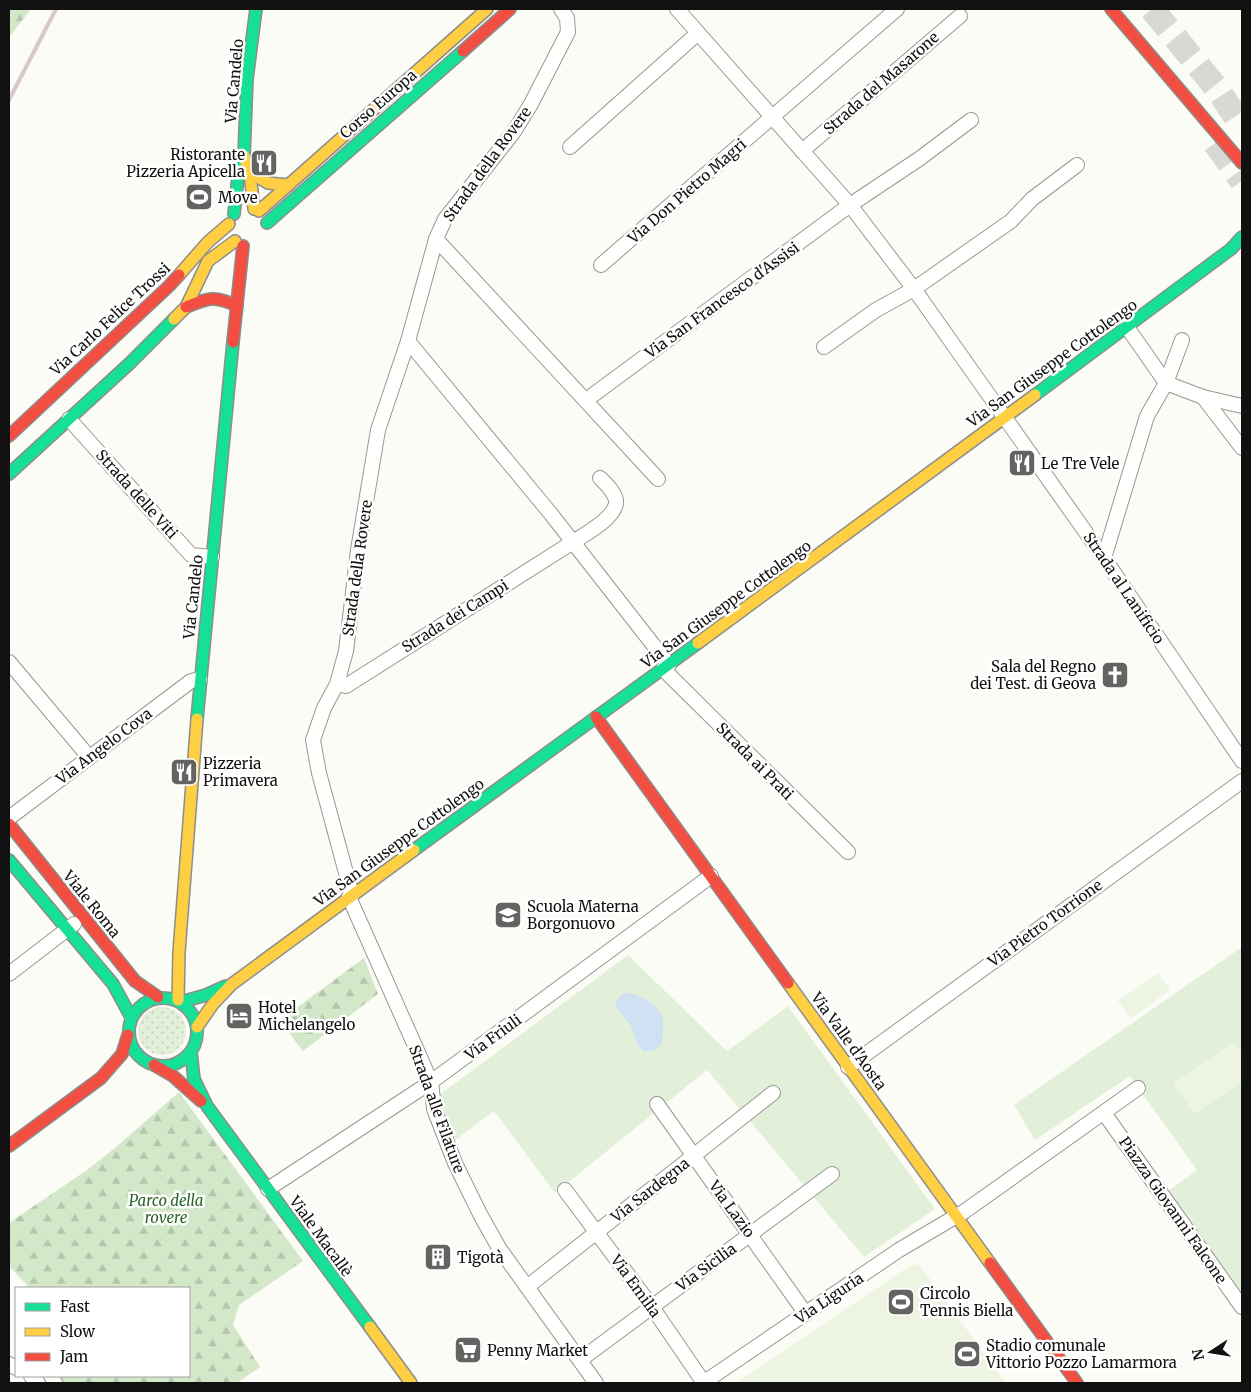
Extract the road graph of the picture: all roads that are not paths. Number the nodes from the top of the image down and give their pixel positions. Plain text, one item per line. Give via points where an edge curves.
1 (256, 9) edge
2 (487, 9) edge
3 (510, 9) edge
4 (561, 9) edge
5 (677, 9) edge
6 (897, 9) edge
7 (1111, 9) edge
8 (960, 16) dead end
9 (698, 33) junction
10 (773, 117) junction
11 (971, 120) dead end
12 (570, 147) dead end
13 (802, 151) junction
14 (244, 156) junction
15 (1242, 163) edge
16 (1077, 165) dead end
17 (250, 172) junction
18 (288, 185) junction
19 (850, 205) junction
20 (257, 210) junction
21 (232, 219) junction
22 (267, 229) joint
23 (436, 239) junction
24 (1240, 242) edge
25 (244, 244) junction
26 (601, 265) dead end
27 (914, 289) junction
28 (237, 306) junction
29 (186, 307) junction
30 (1127, 327) junction
31 (408, 340) junction
32 (1182, 340) dead end
33 (824, 348) dead end
34 (1166, 383) junction
35 (593, 395) dead end
36 (1203, 397) junction
37 (1242, 406) edge
38 (1005, 416) junction
39 (69, 418) junction
40 (9, 436) edge
41 (1242, 448) edge
42 (9, 474) edge
43 (600, 478) dead end
44 (658, 480) dead end
45 (573, 542) junction
46 (212, 556) junction
47 (1104, 558) junction
48 (9, 662) edge
49 (666, 667) junction
50 (200, 679) junction
51 (337, 684) junction
52 (596, 717) junction
53 (89, 757) junction
54 (1242, 761) edge
55 (1242, 781) edge
56 (9, 818) edge
57 (9, 824) edge
58 (848, 852) dead end
59 (9, 860) edge
60 (711, 876) junction
61 (350, 896) junction
62 (84, 916) junction
63 (67, 930) junction
64 (179, 952) junction
65 (9, 974) edge
66 (232, 984) junction
67 (161, 997) junction
68 (179, 1001) junction
69 (131, 1017) junction
70 (197, 1027) junction
71 (128, 1035) junction
72 (191, 1052) junction
73 (150, 1063) junction
74 (848, 1066) junction
75 (100, 1078) junction
76 (431, 1082) junction
77 (1138, 1088) dead end
78 (774, 1093) dead end
79 (657, 1104) dead end
80 (207, 1106) junction
81 (1104, 1113) junction
82 (9, 1146) edge
83 (694, 1155) junction
84 (832, 1174) dead end
85 (268, 1188) junction
86 (565, 1190) dead end
87 (956, 1215) junction
88 (596, 1232) junction
89 (750, 1234) junction
90 (527, 1287) junction
91 (652, 1307) junction
92 (1242, 1308) edge
93 (806, 1314) junction
94 (580, 1360) junction
95 (411, 1383) edge
96 (596, 1383) edge
97 (704, 1383) edge
98 (1077, 1383) edge

1 - 14 street, Via Candelo via 247,78
2 - 18 street, Corso Europa
3 - 22 street, Corso Europa
4 - 23 street, Strada della Rovere via 567,18 568,32 532,104 445,219
5 - 9 street
6 - 10 street
7 - 15 street
8 - 13 street, Strada del Masarone
9 - 10 street
9 - 12 street
10 - 13 street
10 - 26 street, Via Don Pietro Magri
11 - 19 street
13 - 19 street
14 - 17 street, Via Candelo
14 - 21 street, Via Candelo via 239,168
16 - 27 street via 1032,198 1011,221
17 - 18 street via 276,185
17 - 20 street, Via Candelo
18 - 20 street, Corso Europa
19 - 27 street
19 - 35 street, Via San Francesco d'Assisi
20 - 21 street via 244,209
20 - 22 street, Via Candelo via 263,215
21 - 25 street, Via Candelo via 230,233
21 - 40 street, Via Carlo Felice Trossi via 167,287
23 - 31 street, Strada della Rovere
23 - 44 street, Strada della Rovere
24 - 30 street, Via San Giuseppe Cottolengo
25 - 28 street, Via Candelo
25 - 29 street via 208,261
27 - 33 street via 876,310
27 - 38 street
28 - 29 street via 220,297
28 - 46 street, Via Candelo
29 - 39 street
30 - 34 street
30 - 38 street, Via San Giuseppe Cottolengo
31 - 45 street
31 - 51 street, Strada della Rovere via 378,430 358,550 346,651
32 - 34 street
34 - 36 street
34 - 47 street via 1147,416
36 - 37 street
36 - 41 street
38 - 47 street, Strada al Lanificio
38 - 49 street, Via San Giuseppe Cottolengo
39 - 42 street
39 - 46 street, Strada delle Viti via 191,554
43 - 45 street, Strada dei Campi via 612,490 616,501 614,512
45 - 49 street
45 - 51 street, Strada dei Campi via 346,686
46 - 50 street, Via Candelo
47 - 54 street, Strada al Lanificio
48 - 53 street
49 - 52 street, Via San Giuseppe Cottolengo
49 - 58 street, Strada ai Prati
50 - 53 street, Via Angelo Cova via 191,681
50 - 64 street, Via Candelo
51 - 61 street, Strada della Rovere via 313,740
52 - 60 street, Via Valle d'Aosta
52 - 61 street, Via San Giuseppe Cottolengo
53 - 56 street, Via Angelo Cova
55 - 74 street, Via Pietro Torrione
57 - 62 street, Viale Roma
59 - 63 street
60 - 74 street, Via Valle d'Aosta
60 - 76 street, Via Friuli
61 - 66 street, Via San Giuseppe Cottolengo
61 - 76 street, Strada alle Filature
62 - 63 street
62 - 67 street, Viale Roma via 135,981
63 - 65 street
63 - 69 street via 113,984
64 - 67 street, Via Candelo
64 - 68 street, Via Candelo
66 - 68 street, Via San Giuseppe Cottolengo via 206,995
66 - 70 street, Via San Giuseppe Cottolengo
67 - 68 street
67 - 69 street via 147,1001
68 - 70 street via 189,1009
69 - 71 street
70 - 72 street
71 - 73 street via 137,1055
71 - 75 street via 122,1054
72 - 73 street via 174,1064
72 - 80 street, Viale Macallè via 194,1079
73 - 75 street via 127,1067
73 - 80 street, Viale Macallè via 173,1076
74 - 87 street, Via Valle d'Aosta
75 - 82 street
76 - 85 street, Via Friuli
76 - 90 street, Strada alle Filature via 434,1109 465,1186 499,1248
77 - 81 street
78 - 83 street, Via Sardegna
79 - 83 street, Via Lazio
80 - 85 street, Viale Macallè
81 - 87 street
81 - 92 street, Piazza Giovanni Falcone
83 - 88 street, Via Sardegna
83 - 89 street, Via Lazio
84 - 89 street, Via Sicilia
85 - 95 street, Viale Macallè
86 - 88 street, Via Emilia
87 - 93 street, Via Liguria
87 - 98 street, Via Valle d'Aosta
88 - 90 street, Via Sardegna
88 - 91 street, Via Emilia
89 - 91 street, Via Sicilia
89 - 93 street, Via Lazio
90 - 94 street, Strada alle Filature
91 - 94 street, Via Sicilia
91 - 97 street, Via Emilia
93 - 97 street, Via Liguria
94 - 96 street, Strada alle Filature

